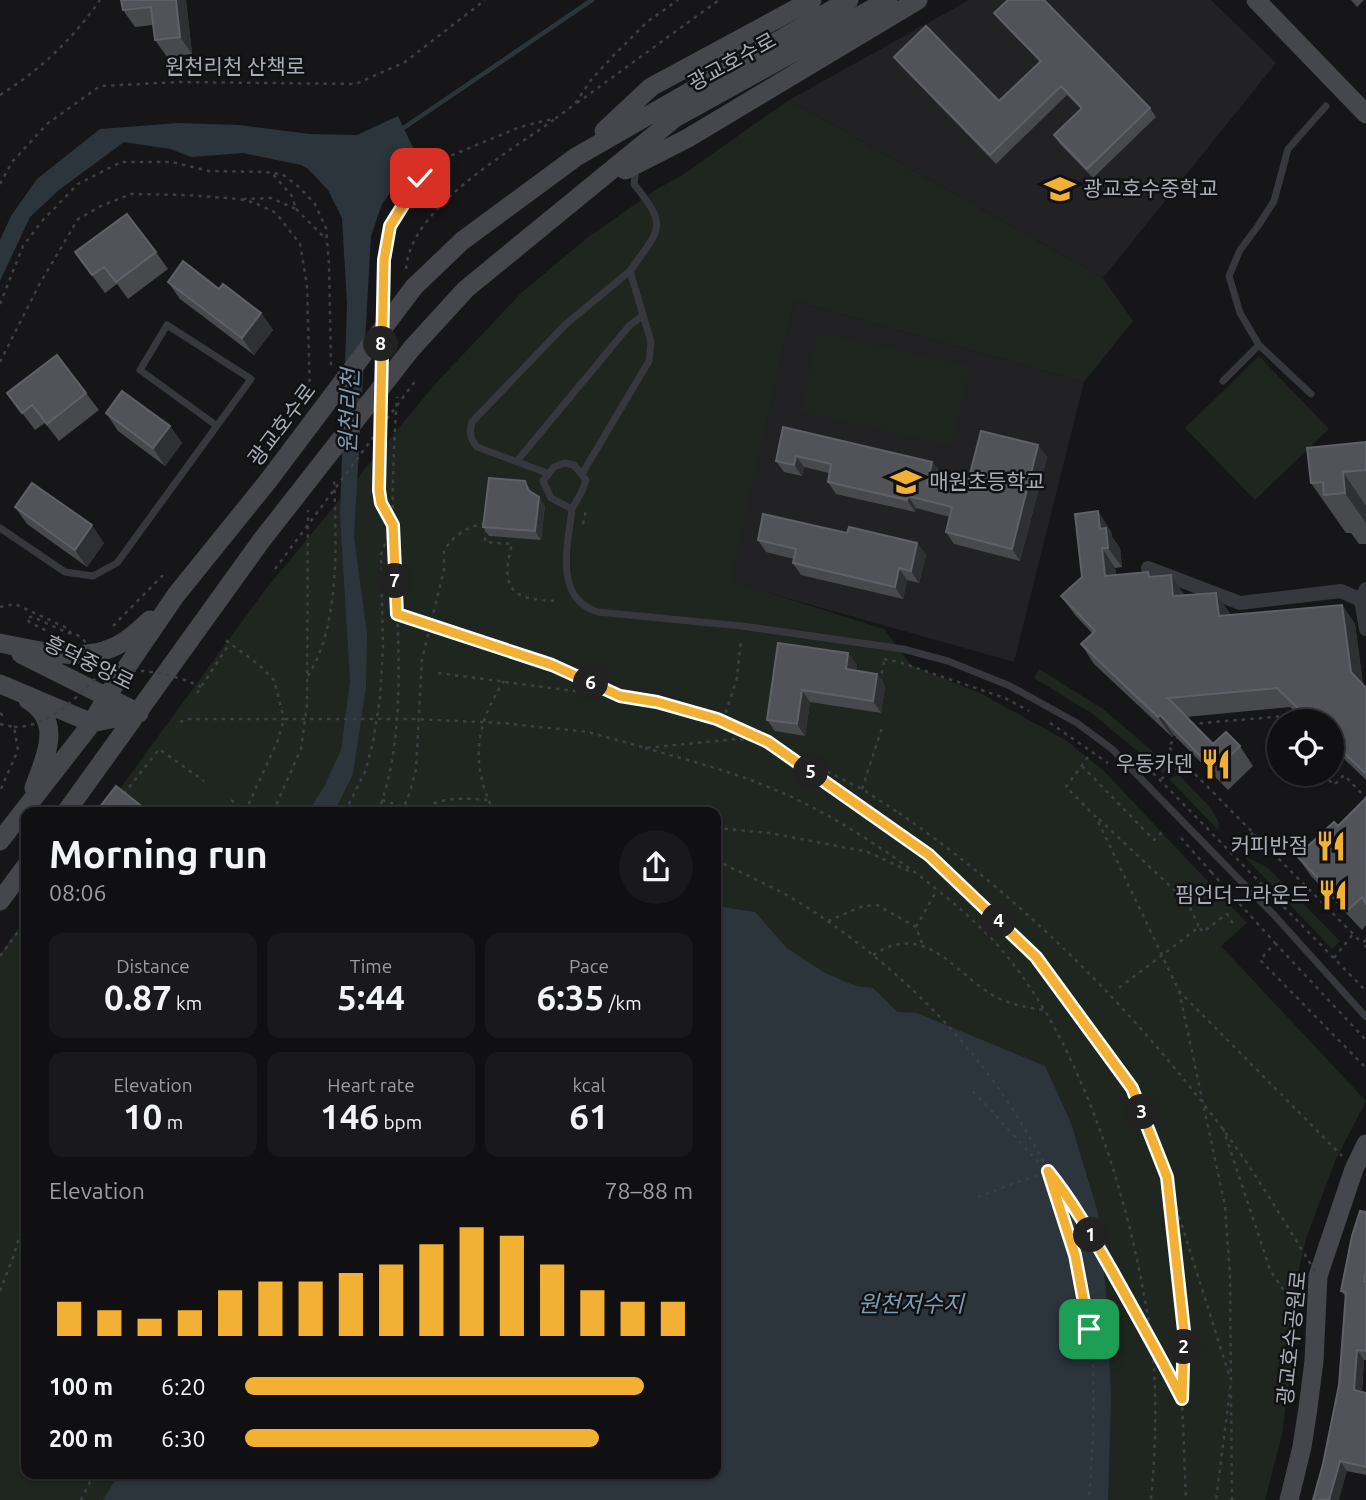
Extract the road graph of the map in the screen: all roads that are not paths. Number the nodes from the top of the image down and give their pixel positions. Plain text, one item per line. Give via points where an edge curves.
1 (812, 0) edge
2 (849, 0) edge
3 (888, 0) edge
4 (918, 0) edge
5 (1256, 0) edge
6 (1326, 106) dead end
7 (1366, 114) edge
8 (576, 157) junction
9 (637, 165) junction
10 (593, 187) junction
11 (630, 271) junction
12 (642, 316) junction
13 (1259, 345) junction
14 (1223, 381) dead end
15 (1311, 394) dead end
16 (217, 426) junction
17 (517, 461) junction
18 (548, 473) junction
19 (582, 474) junction
20 (572, 509) junction
21 (0, 528) edge
22 (1148, 568) dead end
23 (179, 592) junction
24 (1364, 595) edge
25 (1366, 629) edge
26 (0, 644) edge
27 (3, 685) edge
28 (107, 696) junction
29 (139, 713) junction
30 (92, 723) junction
31 (28, 807) edge
32 (29, 807) edge
33 (70, 807) edge
34 (21, 816) edge
35 (0, 841) edge
36 (21, 873) edge
37 (0, 901) edge
38 (1366, 1017) edge
39 (1366, 1144) edge
40 (1289, 1500) edge

1 - 8 main road via 651,87
2 - 8 main road, 광교호수로
3 - 10 main road, 광교호수로 via 675,118
4 - 9 main road
5 - 7 main road
6 - 13 lane via 1288,149 1274,201 1228,276 1240,313
8 - 23 main road, 광교호수로, bridge via 410,279 268,481
9 - 10 main road
9 - 11 lane via 634,184 657,222 651,241
10 - 29 main road, 광교호수로, bridge via 466,289 412,348 261,541
11 - 12 lane
11 - 17 lane via 566,324 472,422 471,440 477,447
12 - 17 lane
12 - 19 lane via 651,342 649,361
13 - 14 lane
13 - 15 lane
16 - 16 lane via 251,379 167,325 140,370
16 - 21 lane via 117,563 93,576 65,572
17 - 18 lane
18 - 19 lane via 565,463
18 - 20 lane via 543,481 551,498
19 - 20 lane via 586,480
20 - 38 lane via 566,580 588,609 903,649 1010,686 1077,723 1112,748
22 - 24 street via 1240,603 1341,591
23 - 26 main road via 128,640 97,654 58,654
23 - 28 main road, 광교호수로
24 - 25 street
26 - 28 main road, 흥덕중앙로
27 - 30 main road
27 - 31 main road via 38,705 49,723 50,741
28 - 29 main road, 흥덕중앙로
28 - 30 main road, 광교호수로
29 - 30 main road, 흥덕중앙로
29 - 33 main road, 광교호수로
30 - 32 main road, 광교호수로
34 - 35 main road, 광교호수로
36 - 37 main road
39 - 40 main road, 광교호수공원로 via 1318,1276 1314,1362

